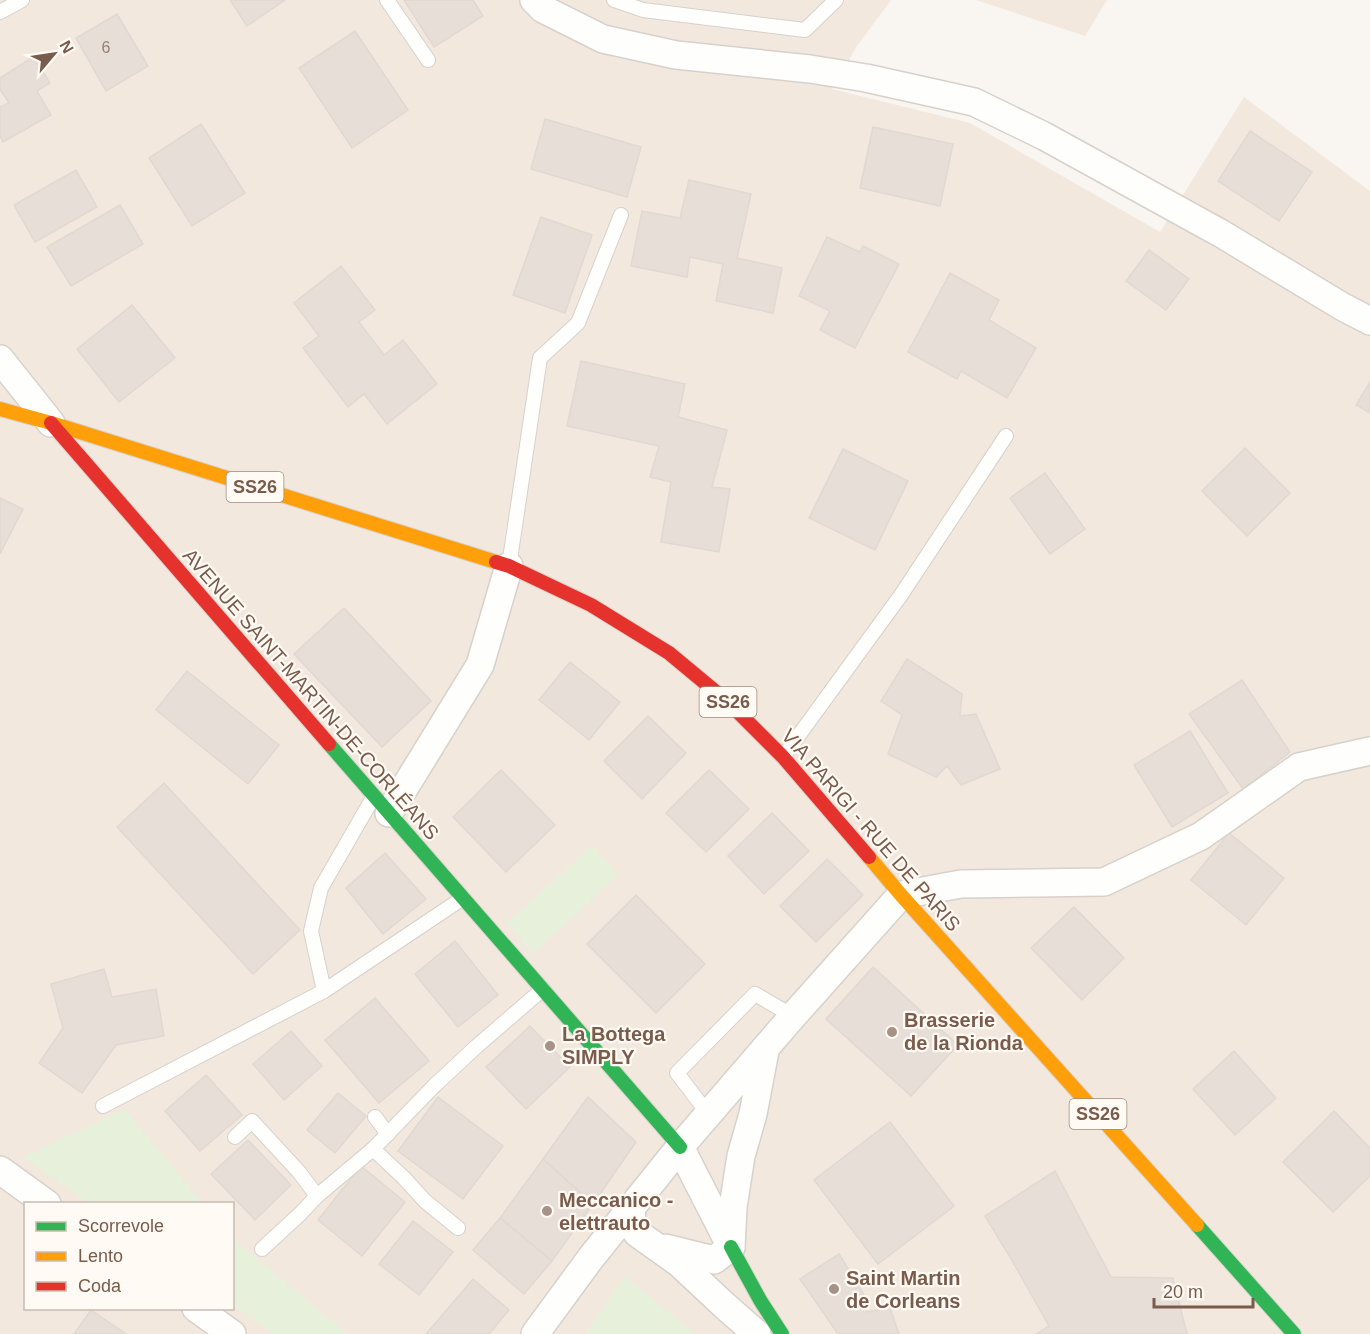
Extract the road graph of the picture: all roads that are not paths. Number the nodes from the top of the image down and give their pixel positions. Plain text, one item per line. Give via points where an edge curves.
1 (22, 0) edge
2 (387, 0) edge
3 (534, 0) edge
4 (614, 0) edge
5 (836, 0) edge
6 (559, 9) edge
7 (0, 12) edge
8 (428, 60) dead end
9 (621, 215) dead end
10 (1370, 321) edge
11 (0, 359) edge
12 (0, 409) edge
13 (51, 423) junction
14 (1006, 436) dead end
15 (509, 566) junction
16 (1370, 751) edge
17 (783, 757) junction
18 (381, 805) junction
19 (901, 896) junction
20 (464, 898) junction
21 (543, 989) junction
22 (324, 991) junction
23 (794, 1016) junction
24 (765, 1050) junction
25 (103, 1106) dead end
26 (709, 1115) junction
27 (375, 1117) dead end
28 (388, 1134) junction
29 (235, 1137) dead end
30 (680, 1148) junction
31 (373, 1149) junction
32 (0, 1170) edge
33 (317, 1196) junction
34 (46, 1202) edge
35 (632, 1207) junction
36 (458, 1228) dead end
37 (651, 1245) junction
38 (731, 1247) junction
39 (262, 1249) dead end
40 (590, 1259) junction
41 (199, 1310) edge
42 (232, 1334) edge
43 (535, 1334) edge
44 (757, 1334) edge
45 (782, 1334) edge
46 (1294, 1334) edge

1 - 7 lane
2 - 8 lane
3 - 6 street via 543,9
4 - 5 lane via 643,10 806,30
6 - 10 street via 603,39 676,55 866,78 974,102 1222,234
9 - 15 lane via 578,323 540,358
11 - 13 street
12 - 13 main road, VIA PARIGI - RUE DE PARIS / SS26
13 - 15 main road, VIA PARIGI - RUE DE PARIS / SS26
13 - 18 main road, AVENUE SAINT-MARTIN-DE-CORLÉANS
14 - 17 lane via 901,595
15 - 17 main road, VIA PARIGI - RUE DE PARIS / SS26 via 591,605 669,653 728,702
15 - 18 street via 480,665
16 - 19 street via 1299,767 1201,836 1104,882 961,884
17 - 19 main road, VIA PARIGI - RUE DE PARIS / SS26
18 - 20 main road, AVENUE SAINT-MARTIN-DE-CORLÉANS
18 - 22 lane via 321,888 311,931
19 - 23 street
19 - 46 main road, VIA PARIGI - RUE DE PARIS / SS26
20 - 21 main road, AVENUE SAINT-MARTIN-DE-CORLÉANS
20 - 22 lane
21 - 28 lane via 435,1085
21 - 30 main road, AVENUE SAINT-MARTIN-DE-CORLÉANS
22 - 25 lane
23 - 24 street
23 - 26 lane via 755,994 677,1073
24 - 26 street
24 - 38 street via 741,1156
26 - 30 street
27 - 28 lane
28 - 31 lane
29 - 33 lane via 252,1121
30 - 35 street
30 - 38 street
31 - 33 lane
31 - 36 lane
32 - 34 street
33 - 39 lane
35 - 37 street via 631,1222
35 - 40 street
37 - 38 street via 714,1260
37 - 40 street via 637,1243
37 - 44 street via 679,1263
38 - 45 main road
40 - 43 street
41 - 42 street

